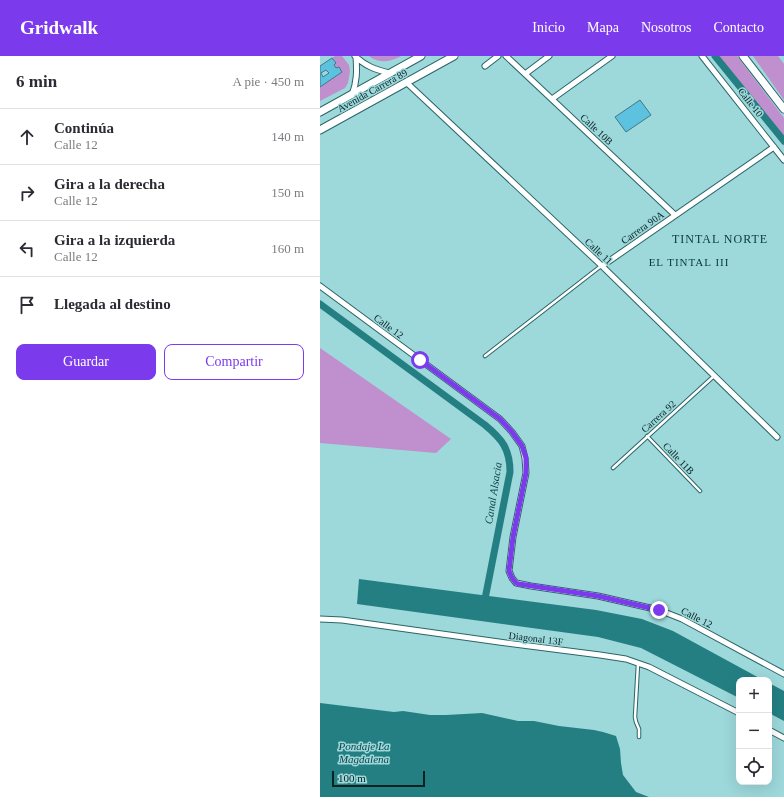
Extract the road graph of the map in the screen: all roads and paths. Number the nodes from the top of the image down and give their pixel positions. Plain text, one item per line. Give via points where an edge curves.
1 (421, 56) edge
2 (454, 56) edge
3 (498, 56) edge
4 (506, 56) edge
5 (549, 56) edge
6 (612, 56) edge
7 (702, 56) edge
8 (743, 56) edge
9 (356, 57) edge
10 (486, 66) dead end
11 (390, 73) junction
12 (525, 74) junction
13 (406, 82) junction
14 (352, 95) junction
15 (552, 99) junction
16 (784, 109) edge
17 (320, 112) edge
18 (320, 130) edge
19 (774, 147) junction
20 (784, 160) edge
21 (675, 215) junction
22 (602, 266) junction
23 (320, 286) edge
24 (485, 356) dead end
25 (714, 376) junction
26 (647, 436) junction
27 (777, 437) dead end
28 (613, 468) dead end
29 (700, 491) dead end
30 (320, 619) edge
31 (638, 663) junction
32 (784, 674) edge
33 (736, 711) edge
34 (772, 732) edge
35 (639, 738) dead end
36 (784, 738) edge

1 - 11 main road, Avenida Carrera 89
2 - 13 main road, Avenida Carrera 89
3 - 10 street
4 - 12 street, Calle 10B
5 - 12 street
6 - 15 street
7 - 19 street, Calle 10
8 - 16 main road
9 - 11 street via 366,65
9 - 14 street via 356,78
11 - 14 main road, Avenida Carrera 89
12 - 15 street, Calle 10B
13 - 18 main road, Avenida Carrera 89
13 - 22 street, Calle 11
14 - 17 main road, Avenida Carrera 89
15 - 21 street, Calle 10B
19 - 20 street, Calle 10
19 - 21 street, Carrera 90A
21 - 22 street, Carrera 90A
22 - 24 lane, Carrera 90A
22 - 25 street, Calle 11
23 - 32 street, Calle 12 via 500,419 522,446 526,458 526,473 509,571 516,583 598,596 659,610 682,618
25 - 26 lane, Carrera 92
25 - 27 street, Calle 11
26 - 28 lane, Carrera 92
26 - 29 lane, Calle 11B
30 - 31 street, Diagonal 13F via 600,655
31 - 33 street, Diagonal 13F
31 - 35 lane via 635,718
34 - 36 street

